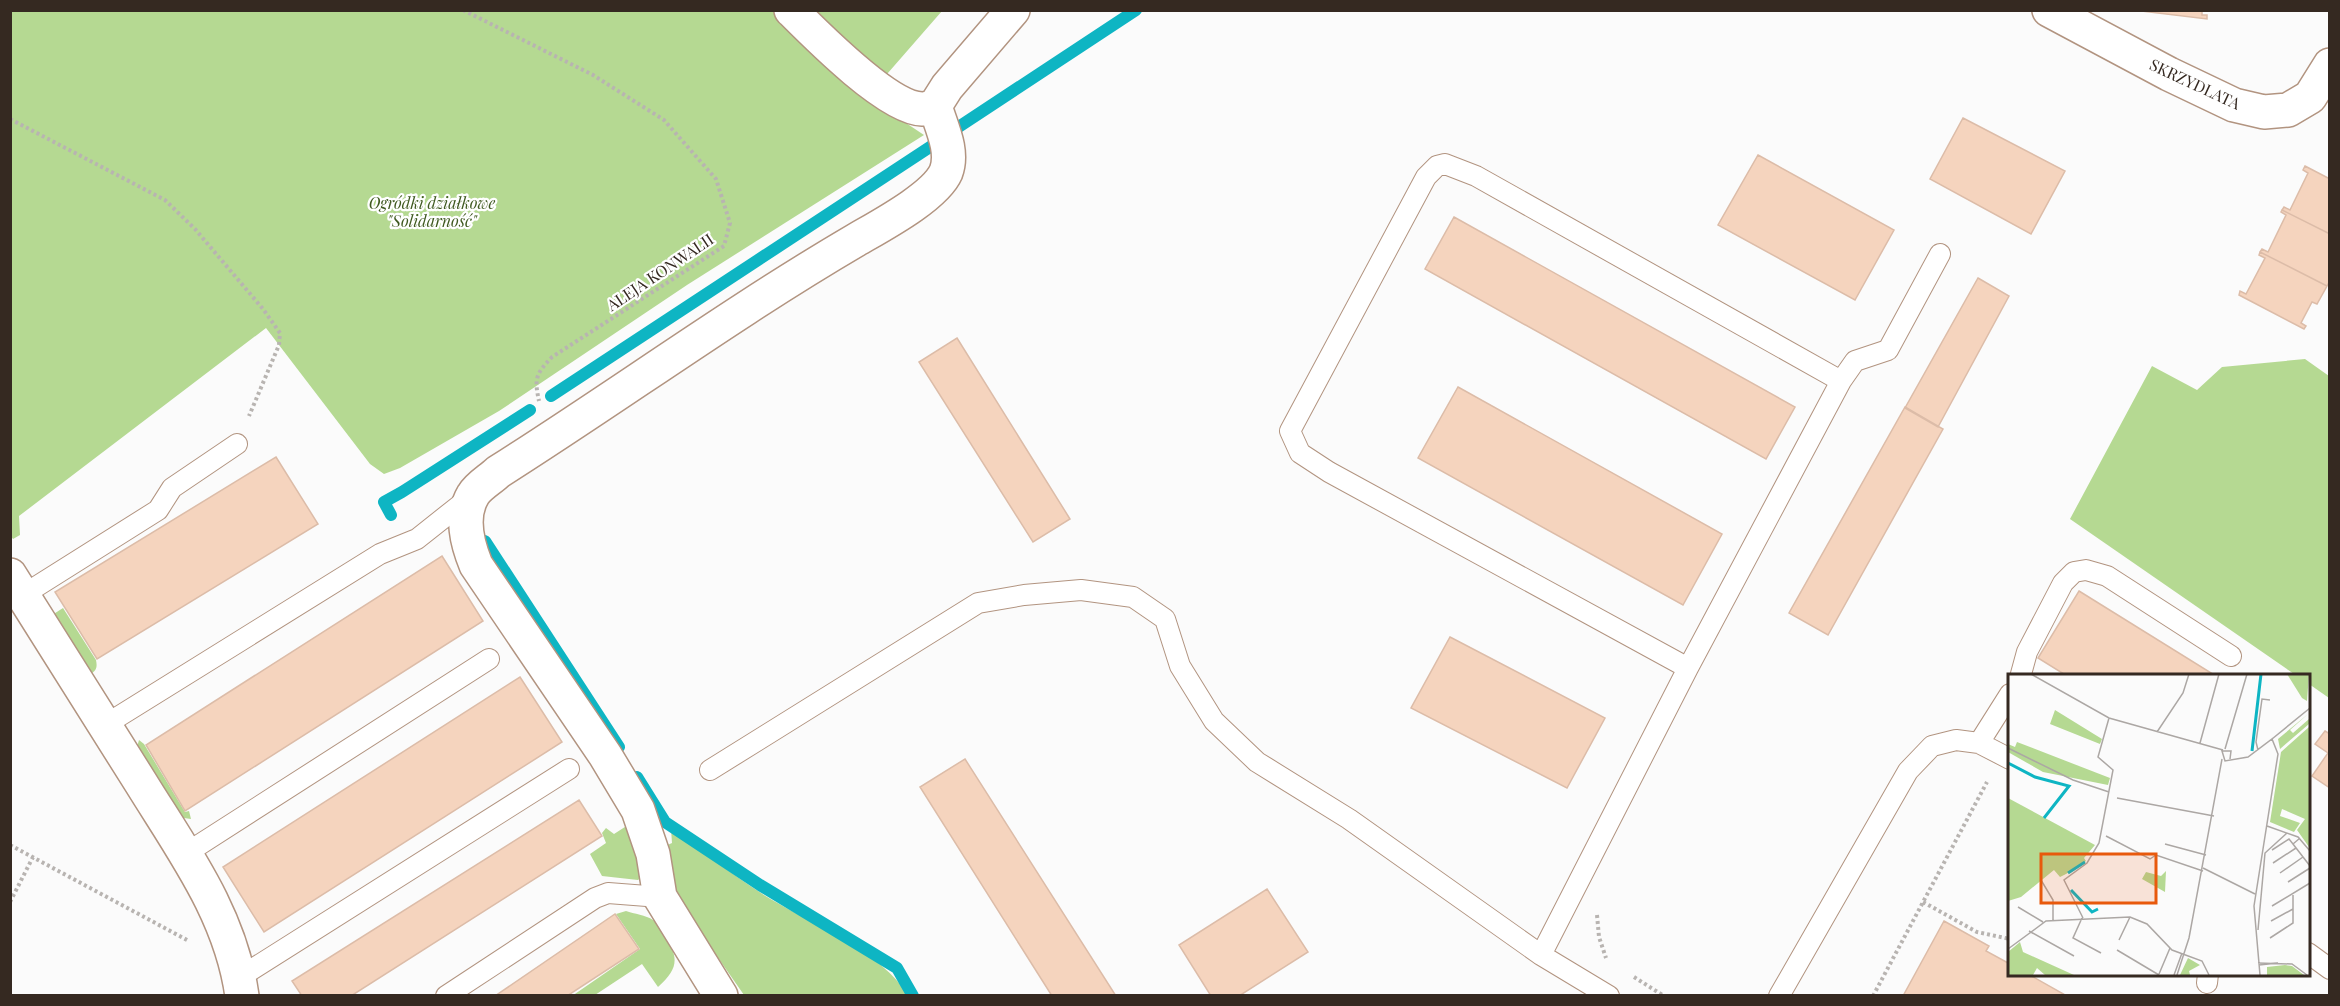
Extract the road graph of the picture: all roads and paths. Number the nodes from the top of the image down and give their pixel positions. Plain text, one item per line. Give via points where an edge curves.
1 (463, 10) edge
2 (791, 10) edge
3 (1013, 10) edge
4 (2049, 10) edge
5 (2330, 64) edge
6 (935, 106) junction
7 (10, 119) edge
8 (1940, 254) dead end
9 (1841, 381) junction
10 (547, 441) junction
11 (237, 444) joint
12 (473, 495) junction
13 (17, 585) edge
14 (2231, 656) dead end
15 (489, 659) dead end
16 (1688, 668) junction
17 (2021, 674) edge
18 (2008, 697) edge
19 (105, 725) junction
20 (1980, 743) junction
21 (2006, 757) edge
22 (569, 768) dead end
23 (710, 770) dead end
24 (10, 845) edge
25 (185, 854) junction
26 (33, 857) junction
27 (1578, 883) junction
28 (660, 897) junction
29 (10, 902) edge
30 (1923, 902) junction
31 (178, 937) dead end
32 (2008, 939) edge
33 (2310, 954) edge
34 (1541, 955) junction
35 (1606, 959) dead end
36 (2330, 969) edge
37 (1625, 971) dead end
38 (241, 986) edge
39 (446, 996) edge
40 (721, 996) edge
41 (1609, 996) edge
42 (1664, 996) edge
43 (1779, 996) edge
44 (1873, 996) edge

1 - 10 path, ALEJA KONWALII via 593,75 664,120 716,179 730,223 724,246 552,357 537,373
2 - 6 street via 840,59 881,89 904,104 921,109
3 - 6 street
4 - 5 street, SKRZYDLATA via 2234,105 2264,112 2288,110 2310,97
6 - 10 street via 949,153 946,172 930,192 753,303
7 - 11 path via 165,200 195,229 280,333 279,345
8 - 9 lane via 1888,350 1856,361
9 - 16 lane
9 - 16 lane via 1476,176 1445,164 1426,177 1308,397 1290,431 1300,453
10 - 12 street via 498,472
11 - 13 lane via 172,488 158,510
12 - 19 lane via 417,539 380,554
12 - 28 street via 465,522 476,565 638,810 653,854
13 - 19 street
14 - 17 lane via 2108,576 2086,570 2074,572 2063,583 2026,652
15 - 25 lane
16 - 27 lane
18 - 20 lane
19 - 25 street
20 - 21 lane
20 - 43 lane via 1956,740 1932,746 1908,771
21 - 30 path
22 - 38 lane
23 - 34 lane via 978,603 1081,590 1133,597 1166,619 1180,666 1214,721 1257,762 1349,819
24 - 26 path
25 - 38 street via 221,917 233,947
26 - 29 path
26 - 31 path
27 - 34 lane
27 - 35 path via 1600,895 1599,937
28 - 39 lane via 608,893 595,898
28 - 40 street
30 - 32 path via 1977,932
30 - 44 path
33 - 36 lane
34 - 41 lane
37 - 42 path

